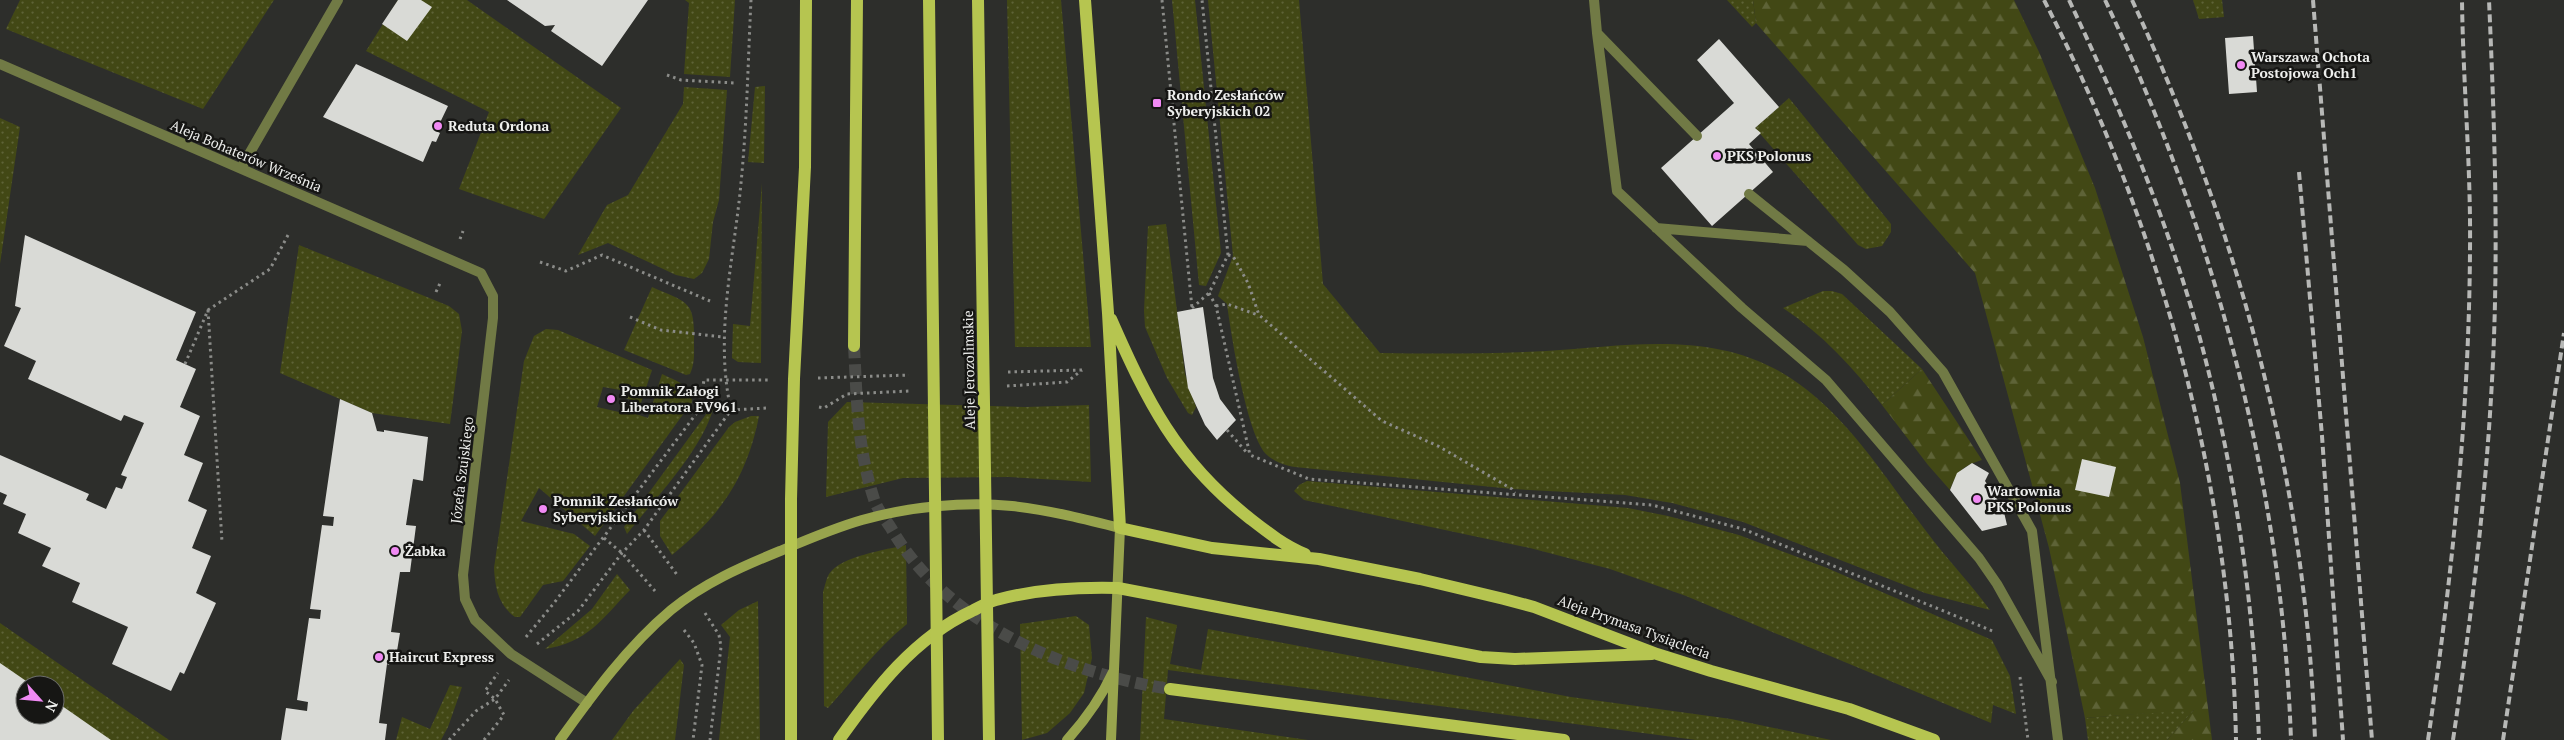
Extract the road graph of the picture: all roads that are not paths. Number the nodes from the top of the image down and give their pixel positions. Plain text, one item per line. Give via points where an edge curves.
1 (338, 0) edge
2 (806, 0) edge
3 (856, 0) edge
4 (929, 0) edge
5 (978, 0) edge
6 (1085, 0) edge
7 (1594, 0) edge
8 (1597, 33) junction
9 (0, 64) edge
10 (1697, 136) dead end
11 (241, 168) junction
12 (1749, 194) dead end
13 (1656, 228) junction
14 (1808, 241) junction
15 (481, 273) joint
16 (1108, 312) junction
17 (854, 346) tunnel mouth
18 (1120, 528) junction
19 (790, 547) junction
20 (1319, 559) junction
21 (1118, 588) junction
22 (1657, 654) junction
23 (1116, 667) junction
24 (2052, 682) junction
25 (1170, 689) tunnel mouth
26 (587, 703) junction
27 (560, 740) edge
28 (791, 740) edge
29 (839, 740) edge
30 (938, 740) edge
31 (989, 740) edge
32 (1068, 740) edge
33 (1111, 740) edge
34 (1564, 740) edge
35 (1934, 740) edge
36 (2058, 740) edge

1 - 11 street
2 - 19 main road via 805,166 794,379
3 - 17 main road
4 - 30 main road, bridge
5 - 31 main road, Aleje Jerozolimskie, bridge
6 - 16 main road
7 - 8 street
8 - 10 street
8 - 13 street via 1617,191
9 - 11 street, Aleja Bohaterów Września
11 - 15 street, Aleja Bohaterów Września
12 - 14 street
13 - 14 street
13 - 24 street via 1826,380 1979,558
14 - 24 street via 1890,312 1944,372 2032,531
15 - 26 street, Józefa Szujskiego via 493,296 493,318 463,575 465,599 475,620 522,661
16 - 18 main road
16 - 20 main road via 1141,387 1184,455 1230,503 1269,534 1293,549
18 - 19 main road via 1049,511 972,504 916,509 862,520
18 - 20 main road via 1212,548
18 - 21 main road
19 - 26 main road via 725,574 670,611 615,667
19 - 28 main road
20 - 22 main road, Aleja Prymasa Tysiąclecia via 1526,605
21 - 22 main road via 1481,657
21 - 23 main road
21 - 29 main road via 1077,587 994,600 958,618 902,661 868,699
22 - 35 main road, Aleja Prymasa Tysiąclecia via 1850,709
23 - 32 main road via 1102,695
23 - 33 main road
24 - 36 street
25 - 34 main road
26 - 27 main road

